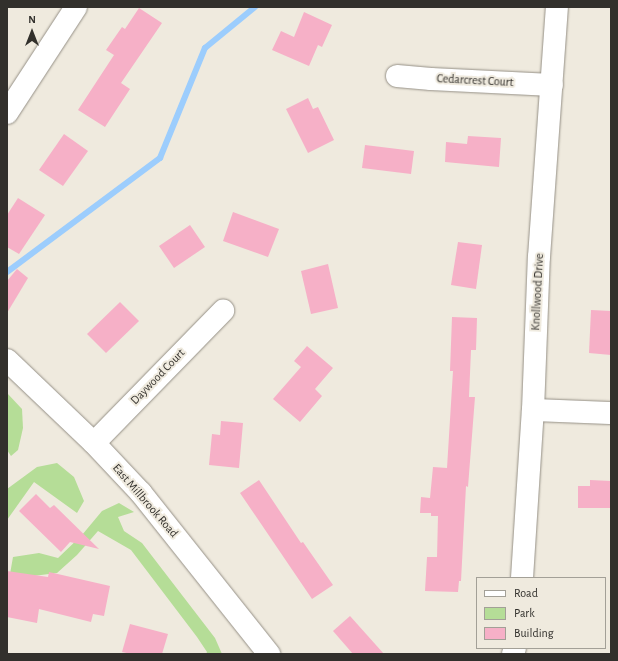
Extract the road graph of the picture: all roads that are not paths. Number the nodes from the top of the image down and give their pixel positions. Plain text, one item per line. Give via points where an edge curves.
1 (76, 7) edge
2 (557, 7) edge
3 (397, 76) dead end
4 (552, 85) junction
5 (7, 113) edge
6 (223, 311) dead end
7 (7, 360) edge
8 (533, 410) junction
9 (611, 413) edge
10 (94, 443) junction
11 (522, 577) edge
12 (270, 654) edge

1 - 5 street
2 - 4 street, Knollwood Drive
3 - 4 street, Cedarcrest Court
4 - 8 street, Knollwood Drive via 539,257
6 - 10 street, Daywood Court
7 - 10 street, East Millbrook Road
8 - 9 street
8 - 11 street, Knollwood Drive
10 - 12 street, East Millbrook Road via 141,493

